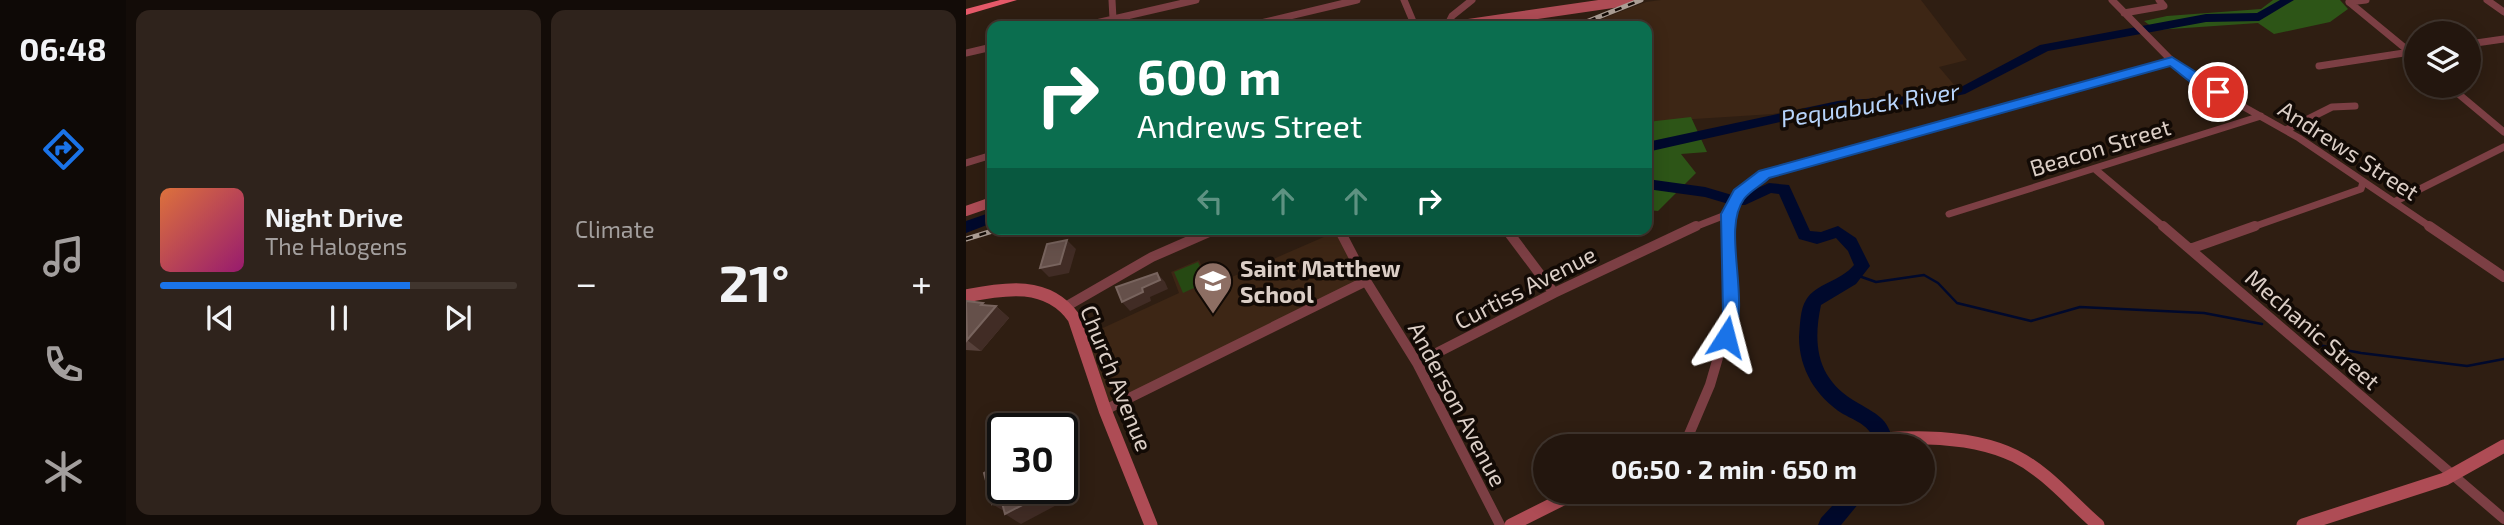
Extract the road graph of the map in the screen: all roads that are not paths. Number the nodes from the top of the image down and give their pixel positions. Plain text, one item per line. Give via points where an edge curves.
1 (989, 0) edge
2 (1012, 0) edge
3 (1112, 0) edge
4 (1196, 0) edge
5 (1357, 0) edge
6 (1404, 0) edge
7 (1472, 0) edge
8 (1633, 0) edge
9 (2112, 0) edge
10 (2366, 0) edge
11 (2487, 0) edge
12 (2162, 3) edge
13 (966, 6) edge
14 (966, 12) edge
15 (2504, 12) edge
16 (2124, 13) junction
17 (1113, 19) junction
18 (1104, 21) edge
19 (1269, 21) edge
20 (1413, 21) edge
21 (1450, 21) edge
22 (1489, 21) edge
23 (2504, 39) edge
24 (2481, 42) edge
25 (2404, 45) edge
26 (987, 48) edge
27 (966, 53) edge
28 (2404, 53) edge
29 (2172, 61) junction
30 (2319, 66) dead end
31 (2464, 98) edge
32 (2355, 106) dead end
33 (2262, 116) junction
34 (2286, 130) junction
35 (2504, 131) edge
36 (2504, 147) edge
37 (987, 157) edge
38 (966, 163) edge
39 (2096, 170) junction
40 (2363, 182) junction
41 (2394, 202) junction
42 (987, 204) edge
43 (1731, 209) junction
44 (966, 211) edge
45 (1949, 214) dead end
46 (1202, 235) edge
47 (1342, 235) edge
48 (1510, 235) edge
49 (2190, 249) junction
50 (2504, 277) edge
51 (1367, 281) junction
52 (1554, 293) junction
53 (966, 296) edge
54 (1067, 306) junction
55 (1417, 363) junction
56 (1105, 410) junction
57 (1689, 434) edge
58 (1935, 440) edge
59 (2504, 446) edge
60 (2454, 474) junction
61 (1553, 504) edge
62 (2504, 519) edge
63 (1151, 525) edge
64 (1500, 525) edge
65 (1511, 525) edge
66 (2098, 525) edge
67 (2303, 525) edge

1 - 13 highway
2 - 14 highway
3 - 17 street
4 - 17 street
5 - 19 street
6 - 20 street
7 - 21 street
8 - 22 main road
9 - 16 street, Andrews Street
10 - 25 street via 2349,2
11 - 15 street
12 - 16 street
16 - 29 street, Andrews Street
17 - 18 street
23 - 24 street
26 - 27 street
28 - 30 street
29 - 33 street, Andrews Street via 2196,80
29 - 43 street via 1782,169 1753,181
31 - 35 street
32 - 34 street via 2332,107
33 - 34 street, Andrews Street
33 - 39 street, Beacon Street
34 - 40 street, Andrews Street
36 - 41 street
37 - 38 street
39 - 45 street, Beacon Street
39 - 49 street, Mechanic Street
40 - 41 street, Andrews Street
40 - 49 street via 2361,189
41 - 50 street, Andrews Street
42 - 44 main road
43 - 52 street, Curtiss Avenue
43 - 57 street via 1731,313 1710,385
46 - 54 street via 1152,257
47 - 51 street, Anderson Avenue
48 - 52 street
49 - 60 street, Mechanic Street
51 - 55 street, Anderson Avenue
51 - 56 street
52 - 55 street, Curtiss Avenue
53 - 54 main road, Church Avenue via 1016,289 1038,291
54 - 56 main road, Church Avenue
55 - 64 street, Anderson Avenue
56 - 63 main road, Church Avenue
58 - 66 main road via 1980,443 2013,456 2053,482
59 - 60 main road
60 - 62 street, Mechanic Street
60 - 67 main road
61 - 65 main road

